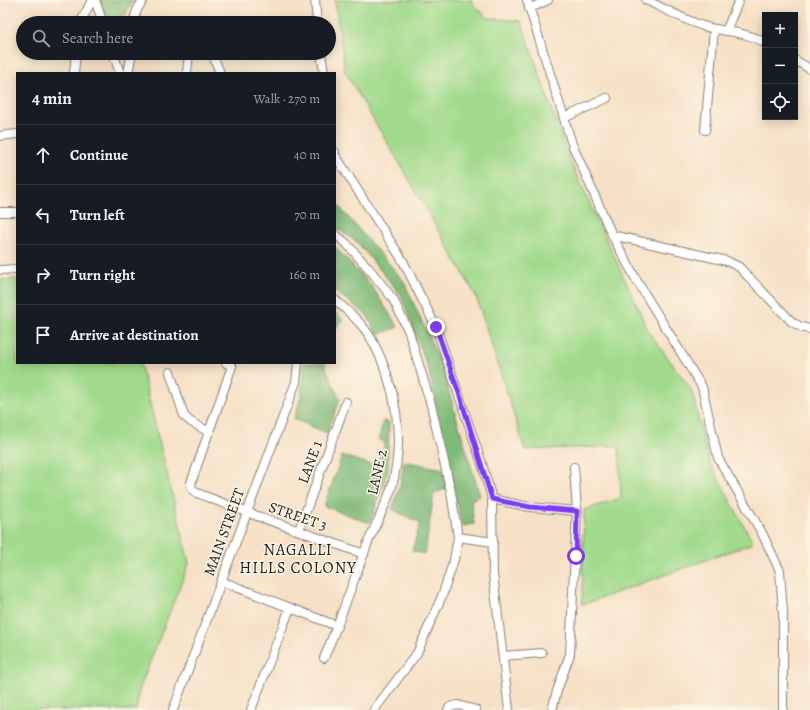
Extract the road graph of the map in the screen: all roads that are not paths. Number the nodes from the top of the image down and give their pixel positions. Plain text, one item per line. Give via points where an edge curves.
1 (92, 0) edge
2 (95, 0) edge
3 (143, 0) edge
4 (315, 0) edge
5 (527, 0) edge
6 (548, 0) edge
7 (646, 0) edge
8 (739, 0) edge
9 (529, 9) junction
10 (84, 16) edge
11 (101, 16) edge
12 (135, 16) edge
13 (316, 16) edge
14 (714, 29) junction
15 (726, 31) junction
16 (762, 42) edge
17 (75, 60) edge
18 (115, 60) edge
19 (131, 60) edge
20 (188, 60) edge
21 (215, 60) edge
22 (322, 60) edge
23 (798, 62) edge
24 (810, 69) edge
25 (74, 72) edge
26 (120, 72) edge
27 (128, 72) edge
28 (187, 72) edge
29 (220, 72) edge
30 (324, 72) edge
31 (607, 98) dead end
32 (564, 118) junction
33 (705, 130) dead end
34 (16, 134) edge
35 (0, 136) edge
36 (336, 157) edge
37 (0, 212) edge
38 (16, 212) edge
39 (336, 235) edge
40 (612, 235) junction
41 (16, 269) edge
42 (0, 270) edge
43 (336, 301) edge
44 (810, 329) edge
45 (228, 364) edge
46 (298, 364) edge
47 (170, 372) dead end
48 (346, 402) dead end
49 (209, 432) junction
50 (574, 468) dead end
51 (492, 499) junction
52 (577, 511) junction
53 (246, 512) junction
54 (299, 530) junction
55 (458, 537) junction
56 (493, 542) junction
57 (364, 554) junction
58 (221, 581) junction
59 (290, 608) junction
60 (337, 626) junction
61 (542, 653) dead end
62 (502, 656) junction
63 (324, 658) dead end
64 (172, 710) edge
65 (251, 710) edge
66 (374, 710) edge
67 (448, 710) edge
68 (476, 710) edge
69 (509, 710) edge
70 (552, 710) edge
71 (783, 710) edge

1 - 10 street
2 - 11 street
3 - 12 street
4 - 13 street
5 - 9 street
6 - 9 street
7 - 14 street
8 - 15 street
9 - 32 street
14 - 15 street
14 - 33 street
15 - 16 street via 741,33
17 - 25 street
18 - 26 street
19 - 27 street
20 - 28 street
21 - 29 street
22 - 30 street
23 - 24 street
31 - 32 street
32 - 40 street via 572,144
34 - 35 street
36 - 51 street via 403,261 436,327
37 - 38 street
39 - 55 street via 371,271 393,299 409,332 431,405 451,492
40 - 44 street via 727,261 739,267 792,322
40 - 71 street via 702,387 718,458 762,533 780,571 783,613
41 - 42 street
43 - 57 street, LANE 2 via 372,339 390,381 398,425 398,460 392,488
45 - 49 street via 232,366
46 - 53 street, MAIN STREET via 296,382
47 - 49 street via 184,416
48 - 54 street, LANE 1
49 - 53 street, STREET 3 via 191,483 192,489
50 - 52 street
51 - 52 street via 530,507
51 - 56 street
52 - 70 street via 570,654 556,691
53 - 54 street, STREET 3
53 - 58 street, MAIN STREET
54 - 57 street, STREET 3
55 - 56 street
55 - 66 street via 454,560 442,596 416,653
56 - 62 street via 493,574
57 - 60 street, LANE 2
58 - 59 street
58 - 64 street, MAIN STREET
59 - 60 street
59 - 65 street
60 - 63 street, LANE 2
61 - 62 street
62 - 69 street
67 - 68 street via 458,705

